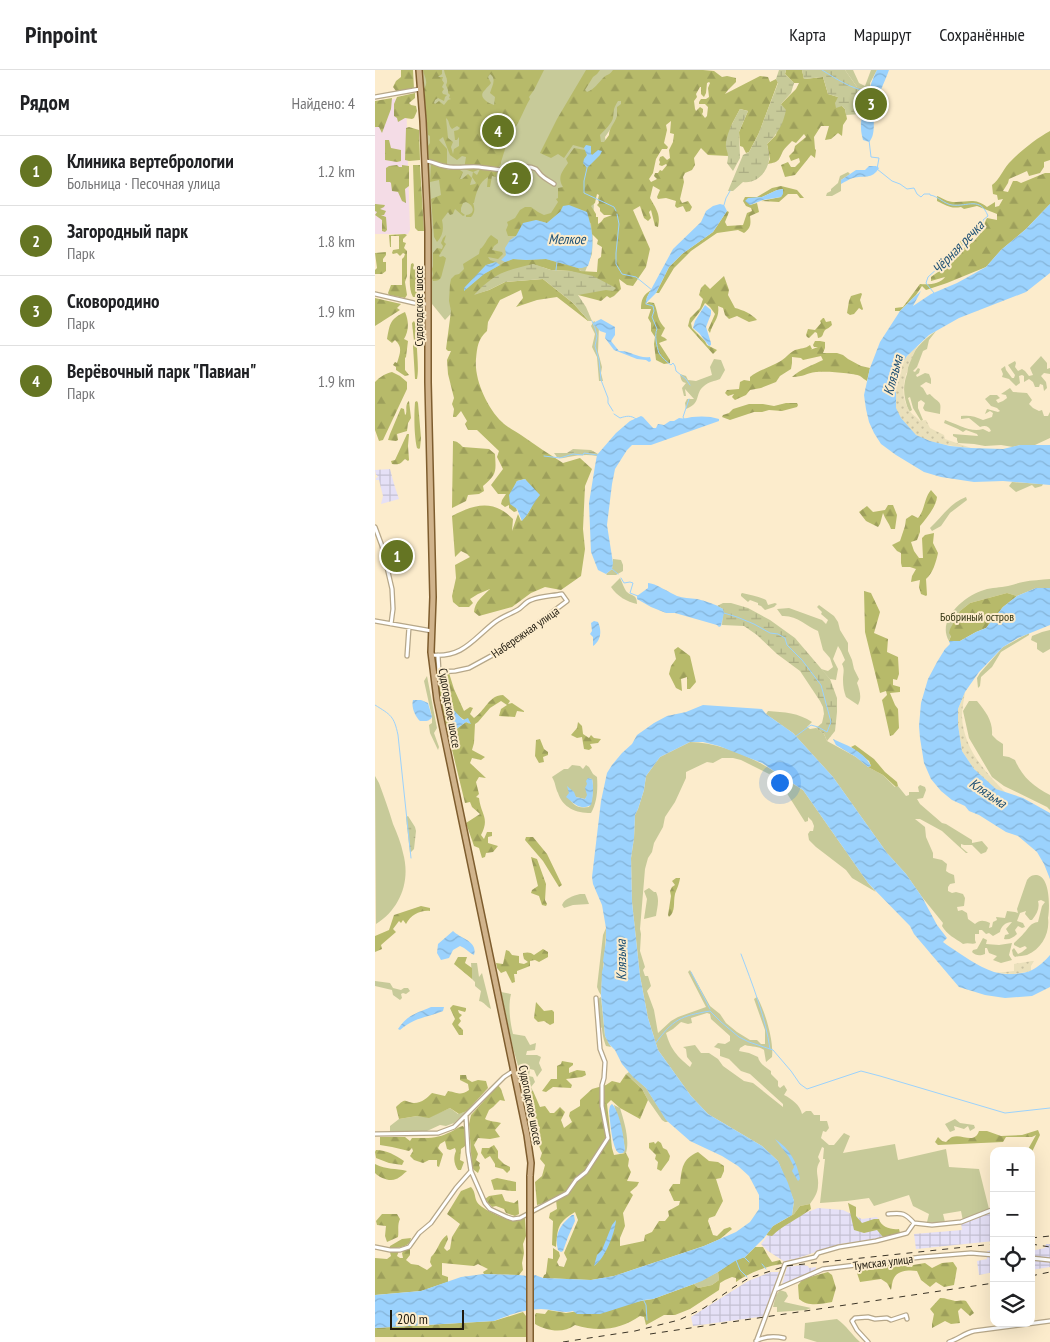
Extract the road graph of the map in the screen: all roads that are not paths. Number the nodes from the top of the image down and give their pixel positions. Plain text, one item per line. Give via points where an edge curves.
1 (419, 70) edge
2 (420, 89) junction
3 (375, 97) edge
4 (425, 161) junction
5 (554, 184) dead end
6 (375, 294) edge
7 (427, 304) junction
8 (375, 527) edge
9 (375, 621) edge
10 (391, 624) junction
11 (409, 627) junction
12 (432, 631) junction
13 (431, 654) junction
14 (438, 655) junction
15 (407, 656) dead end
16 (595, 998) dead end
17 (514, 1070) junction
18 (466, 1116) junction
19 (375, 1134) edge
20 (471, 1171) junction
21 (990, 1211) edge
22 (888, 1214) dead end
23 (914, 1223) junction
24 (375, 1247) edge
25 (990, 1255) edge
26 (1035, 1258) edge
27 (1050, 1260) edge
28 (776, 1290) junction
29 (907, 1318) dead end
30 (1050, 1321) edge
31 (784, 1338) dead end
32 (960, 1340) edge
33 (756, 1341) edge
34 (530, 1342) edge
35 (868, 1342) edge
36 (949, 1342) edge

1 - 2 main road, Судогодское шоссе
2 - 3 street
2 - 4 main road, Судогодское шоссе
4 - 5 street via 442,166 501,170 524,166 536,169
4 - 7 main road, Судогодское шоссе
6 - 7 street
7 - 12 main road, Судогодское шоссе
8 - 10 street via 394,598
9 - 10 street
10 - 11 street
11 - 12 street
11 - 15 street
12 - 13 main road, Судогодское шоссе
13 - 14 street, Набережная улица
13 - 17 main road, Судогодское шоссе via 437,700
14 - 14 street, Набережная улица via 454,653 468,646 504,615 530,600 562,594 567,601 502,650 469,668 439,672
16 - 20 street via 600,1049 605,1062 602,1106 608,1138 586,1172 567,1193 513,1219 490,1209
17 - 18 street
17 - 34 main road, Судогодское шоссе, bridge via 529,1148
18 - 19 street via 454,1127 438,1133
18 - 20 street
20 - 24 street via 409,1247 400,1250
21 - 23 street via 961,1222
22 - 23 street via 907,1215
23 - 28 street via 907,1233 839,1247 787,1264
25 - 28 street, Тумская улица via 922,1257 823,1270
26 - 27 street
28 - 33 street
29 - 35 street via 906,1315 891,1320 868,1316 855,1318 853,1325
30 - 32 street via 974,1331
31 - 33 street via 774,1336
32 - 36 street

